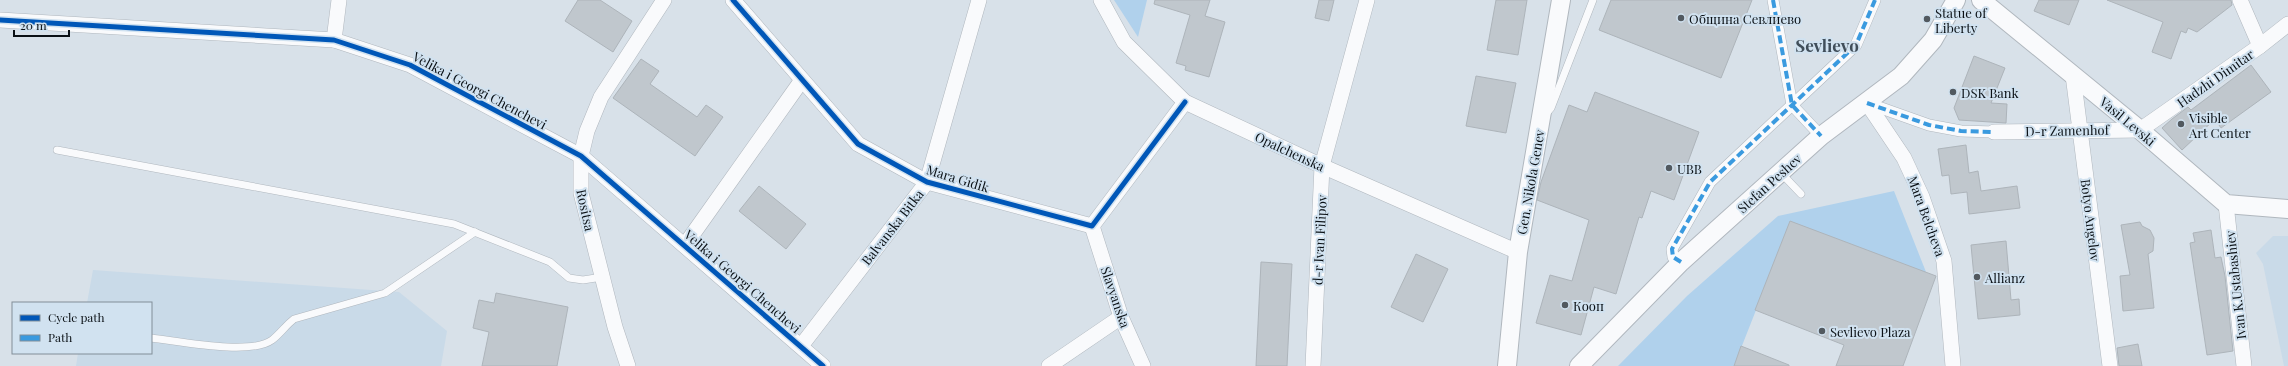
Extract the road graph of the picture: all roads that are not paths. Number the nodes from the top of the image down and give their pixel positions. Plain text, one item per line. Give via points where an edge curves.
1 (339, 0) edge
2 (664, 0) edge
3 (733, 0) edge
4 (979, 0) edge
5 (1101, 0) edge
6 (1367, 0) edge
7 (1561, 0) edge
8 (1593, 0) edge
9 (1773, 0) edge
10 (1875, 0) edge
11 (1956, 0) edge
12 (1981, 0) edge
13 (2240, 0) edge
14 (0, 20) edge
15 (2288, 24) edge
16 (334, 40) junction
17 (2260, 46) junction
18 (2073, 75) junction
19 (802, 80) junction
20 (1185, 102) junction
21 (1867, 103) junction
22 (1792, 105) junction
23 (1541, 117) junction
24 (2080, 130) junction
25 (2140, 130) junction
26 (1994, 132) joint
27 (1821, 136) junction
28 (56, 150) dead end
29 (581, 156) junction
30 (1322, 166) junction
31 (1781, 173) junction
32 (927, 182) junction
33 (1801, 194) dead end
34 (2226, 204) junction
35 (2288, 209) edge
36 (1092, 226) junction
37 (474, 232) junction
38 (685, 245) junction
39 (1518, 252) junction
40 (1681, 262) junction
41 (602, 277) junction
42 (1120, 317) junction
43 (152, 338) edge
44 (801, 346) junction
45 (628, 366) edge
46 (823, 366) edge
47 (1049, 366) edge
48 (1143, 366) edge
49 (1314, 366) edge
50 (1507, 366) edge
51 (1579, 366) edge
52 (1953, 366) edge
53 (2110, 366) edge
54 (2244, 366) edge

1 - 16 street
2 - 29 street, Rositsa via 601,97 587,131
3 - 19 street, Mara Gidik
4 - 32 street, Balvanska Bitka
5 - 20 street, Opalchenska via 1124,42
6 - 30 street, d-r Ivan Filipov
7 - 23 street, Gen. Nikola Genev
8 - 23 lane via 1552,108
9 - 22 street
10 - 22 street via 1856,45
11 - 21 street, Stefan Peshev via 1933,40 1901,76
12 - 18 street, Vasil Levski
13 - 17 street
14 - 16 street, Velika i Georgi Chenchevi
15 - 17 street, Hadzhi Dimitar
16 - 29 street, Velika i Georgi Chenchevi via 410,65
17 - 25 street, Hadzhi Dimitar
18 - 24 street, Botyo Angelov
18 - 25 street, Vasil Levski
19 - 32 street, Mara Gidik via 858,144
19 - 38 street
20 - 30 street, Opalchenska
20 - 36 street
21 - 26 street via 1929,125 1961,131
21 - 27 street, Stefan Peshev
21 - 52 street, Mara Belcheva via 1904,158 1922,197 1944,261
22 - 27 street
22 - 40 street via 1710,182 1672,249 1674,257
23 - 39 street, Gen. Nikola Genev
24 - 25 street, D-r Zamenhof
24 - 26 street, D-r Zamenhof
24 - 53 street, Botyo Angelov
25 - 34 street, Vasil Levski
27 - 31 street, Stefan Peshev
28 - 37 lane via 454,224
29 - 38 street, Velika i Georgi Chenchevi
29 - 41 street, Rositsa via 581,193
30 - 39 street, Opalchenska
30 - 49 street, d-r Ivan Filipov
31 - 33 lane
31 - 40 street, Stefan Peshev
32 - 36 street, Mara Gidik
32 - 44 street, Balvanska Bitka
34 - 35 street
34 - 54 street, Ivan K.Ustabashiev
36 - 42 street, Slavyanska
37 - 41 lane via 550,262 569,278 583,280
37 - 43 lane via 385,293 294,319 283,327 273,340 259,346 244,348
38 - 44 street, Velika i Georgi Chenchevi
39 - 50 street, Gen. Nikola Genev
40 - 51 street, Stefan Peshev
41 - 45 street, Rositsa
42 - 47 street
42 - 48 street, Slavyanska
44 - 46 street, Velika i Georgi Chenchevi

